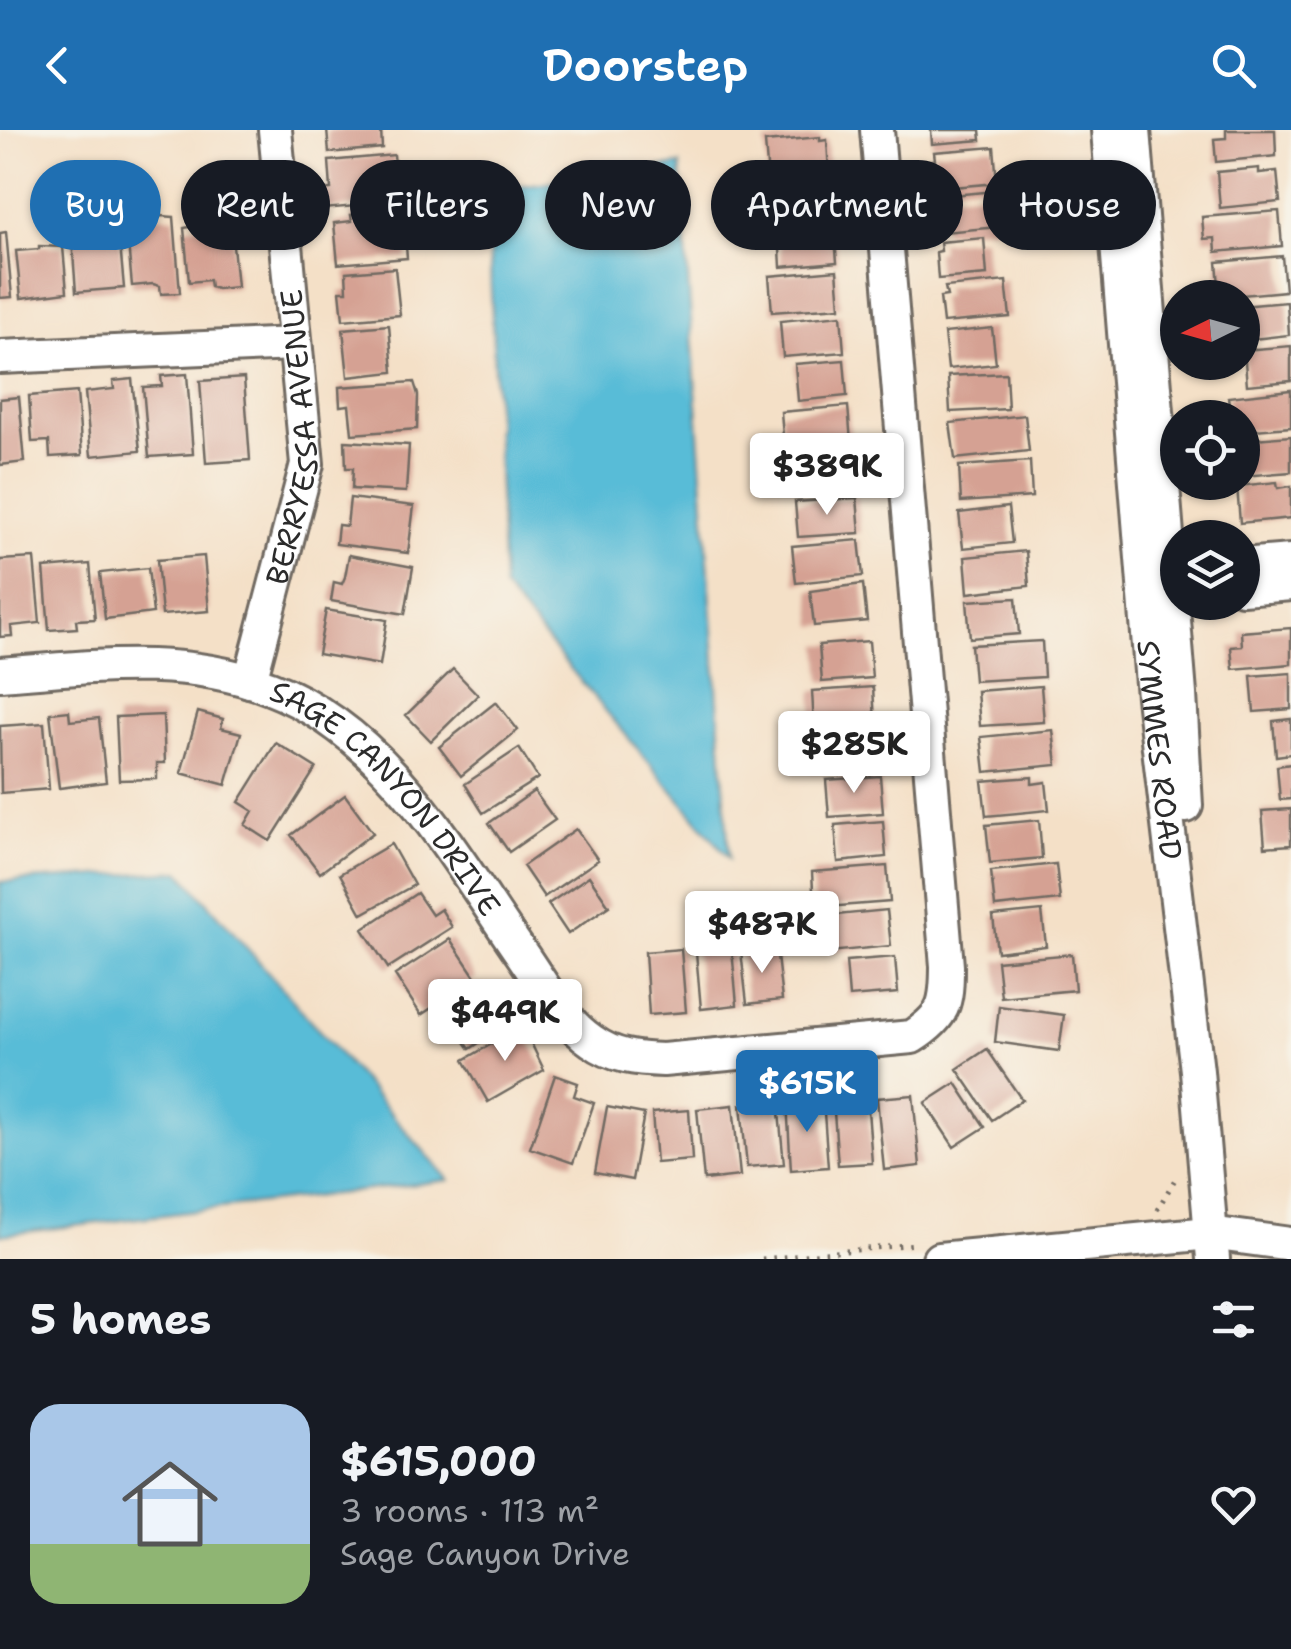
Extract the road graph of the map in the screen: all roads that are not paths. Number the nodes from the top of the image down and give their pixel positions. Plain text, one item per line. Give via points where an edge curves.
1 (275, 130) edge
2 (877, 130) edge
3 (1108, 130) edge
4 (1134, 130) edge
5 (295, 344) junction
6 (0, 357) edge
7 (1160, 523) edge
8 (1160, 551) edge
9 (1291, 561) edge
10 (1260, 564) edge
11 (1291, 584) edge
12 (1260, 587) edge
13 (1160, 620) edge
14 (0, 674) edge
15 (250, 681) junction
16 (1291, 1244) edge
17 (1212, 1246) edge
18 (933, 1251) edge

1 - 5 street, BERRYESSA AVENUE
2 - 15 street, SAGE CANYON DRIVE via 947,966 943,1009 932,1025 884,1042 664,1060 610,1053 571,1024 390,773 333,724
3 - 8 street, SYMMES ROAD
4 - 7 street, SYMMES ROAD
5 - 6 street
5 - 15 street, BERRYESSA AVENUE via 307,464
9 - 10 street
11 - 12 street
13 - 17 street, SYMMES ROAD via 1153,698
14 - 15 street, SAGE CANYON DRIVE via 147,664
16 - 17 street
17 - 18 street

